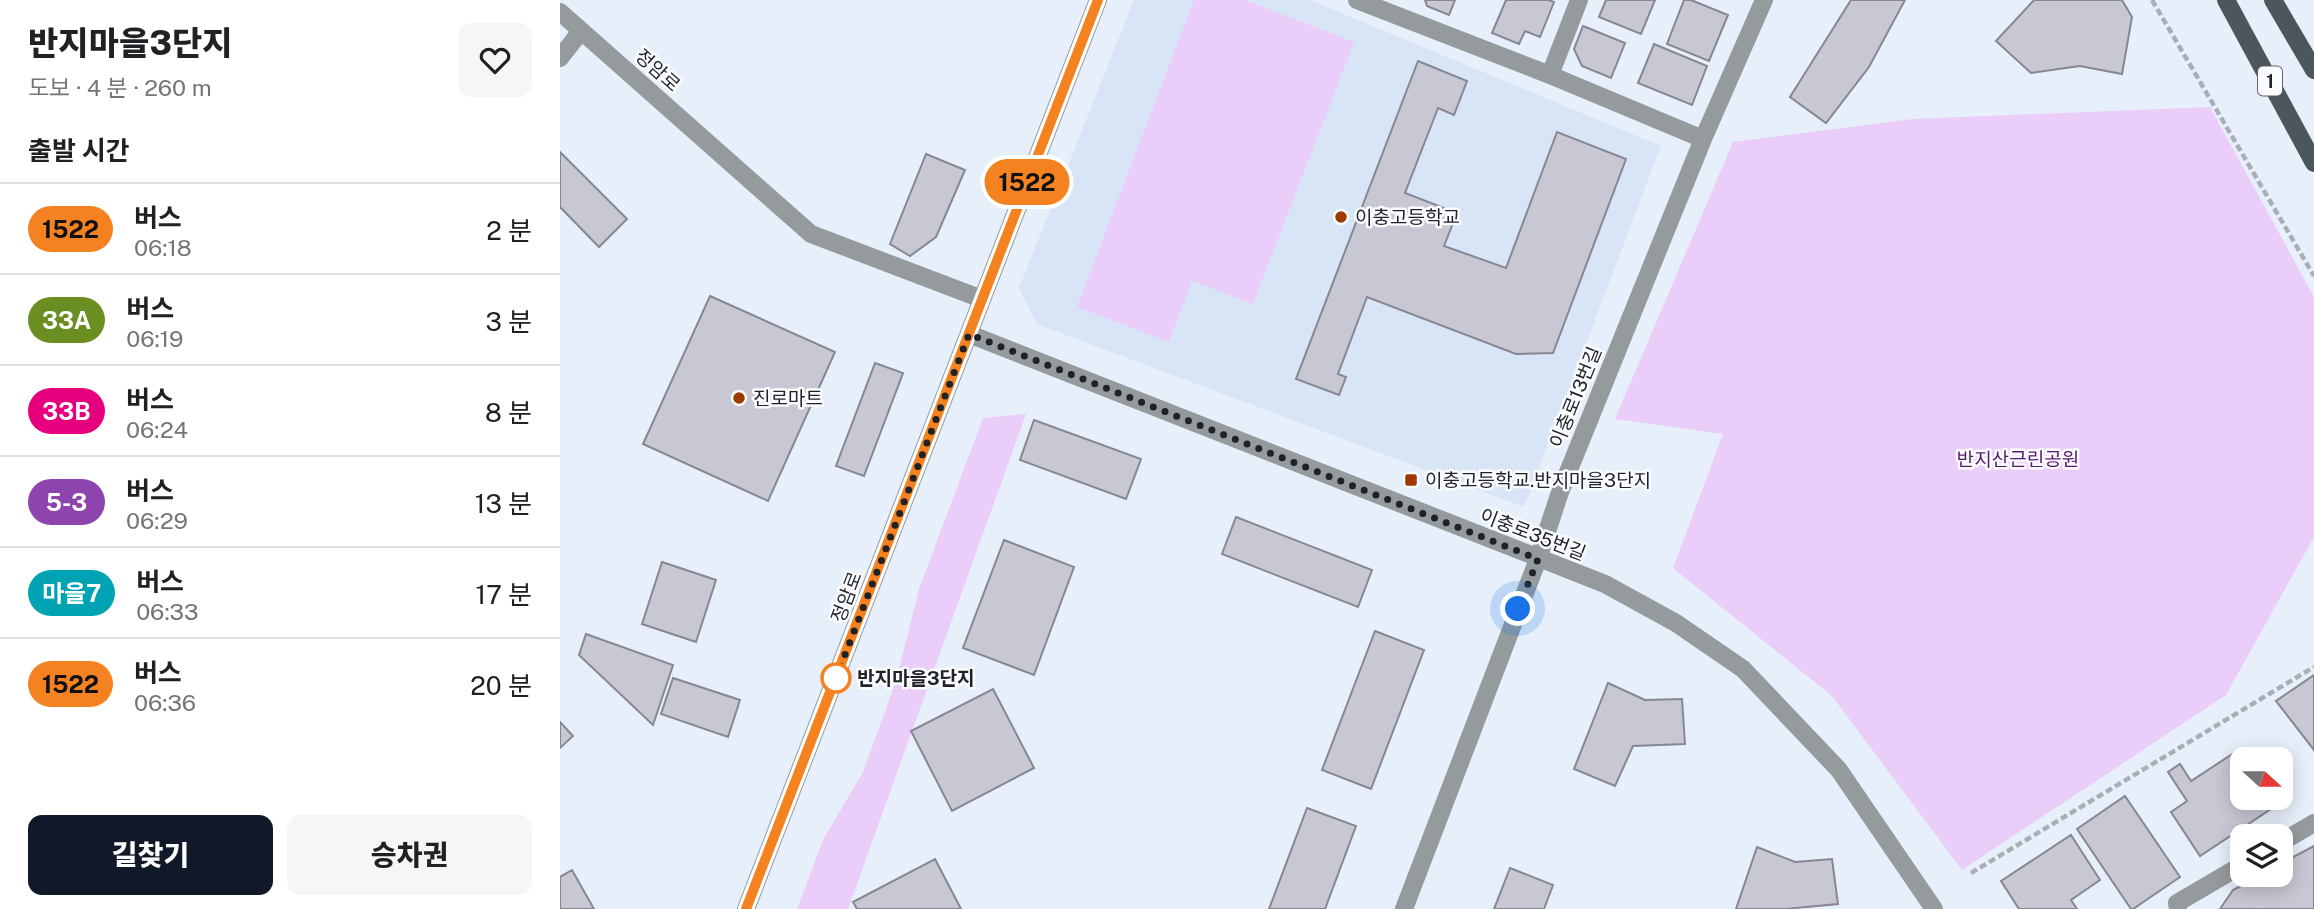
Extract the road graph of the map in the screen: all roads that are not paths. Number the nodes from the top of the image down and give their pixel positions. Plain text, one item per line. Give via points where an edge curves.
1 (1098, 0) edge
2 (1357, 0) edge
3 (1579, 0) edge
4 (1764, 0) edge
5 (2226, 0) edge
6 (2273, 0) edge
7 (1388, 5) edge
8 (560, 12) edge
9 (581, 31) junction
10 (560, 58) edge
11 (2314, 70) edge
12 (1550, 75) junction
13 (1703, 139) junction
14 (2314, 163) edge
15 (982, 299) junction
16 (969, 334) junction
17 (1538, 559) junction
18 (2314, 823) edge
19 (2293, 835) edge
20 (2230, 872) edge
21 (2174, 907) edge
22 (746, 909) edge
23 (1404, 909) edge
24 (1934, 909) edge

1 - 15 street, 정암로
2 - 7 street
3 - 12 street
4 - 13 street, 이충로13번길
5 - 14 main road, 1
6 - 11 main road, 1
7 - 12 street
8 - 9 street, 정암로
9 - 10 street
9 - 15 street, 정암로 via 811,234
12 - 13 street
13 - 17 street, 이충로13번길 via 1560,492
15 - 16 street, 정암로
16 - 17 street, 이충로35번길
16 - 22 street, 정암로
17 - 23 street, 이충로13번길
17 - 24 street, 이충로35번길 via 1605,584 1676,623 1743,669 1839,770
18 - 19 street
20 - 21 street

